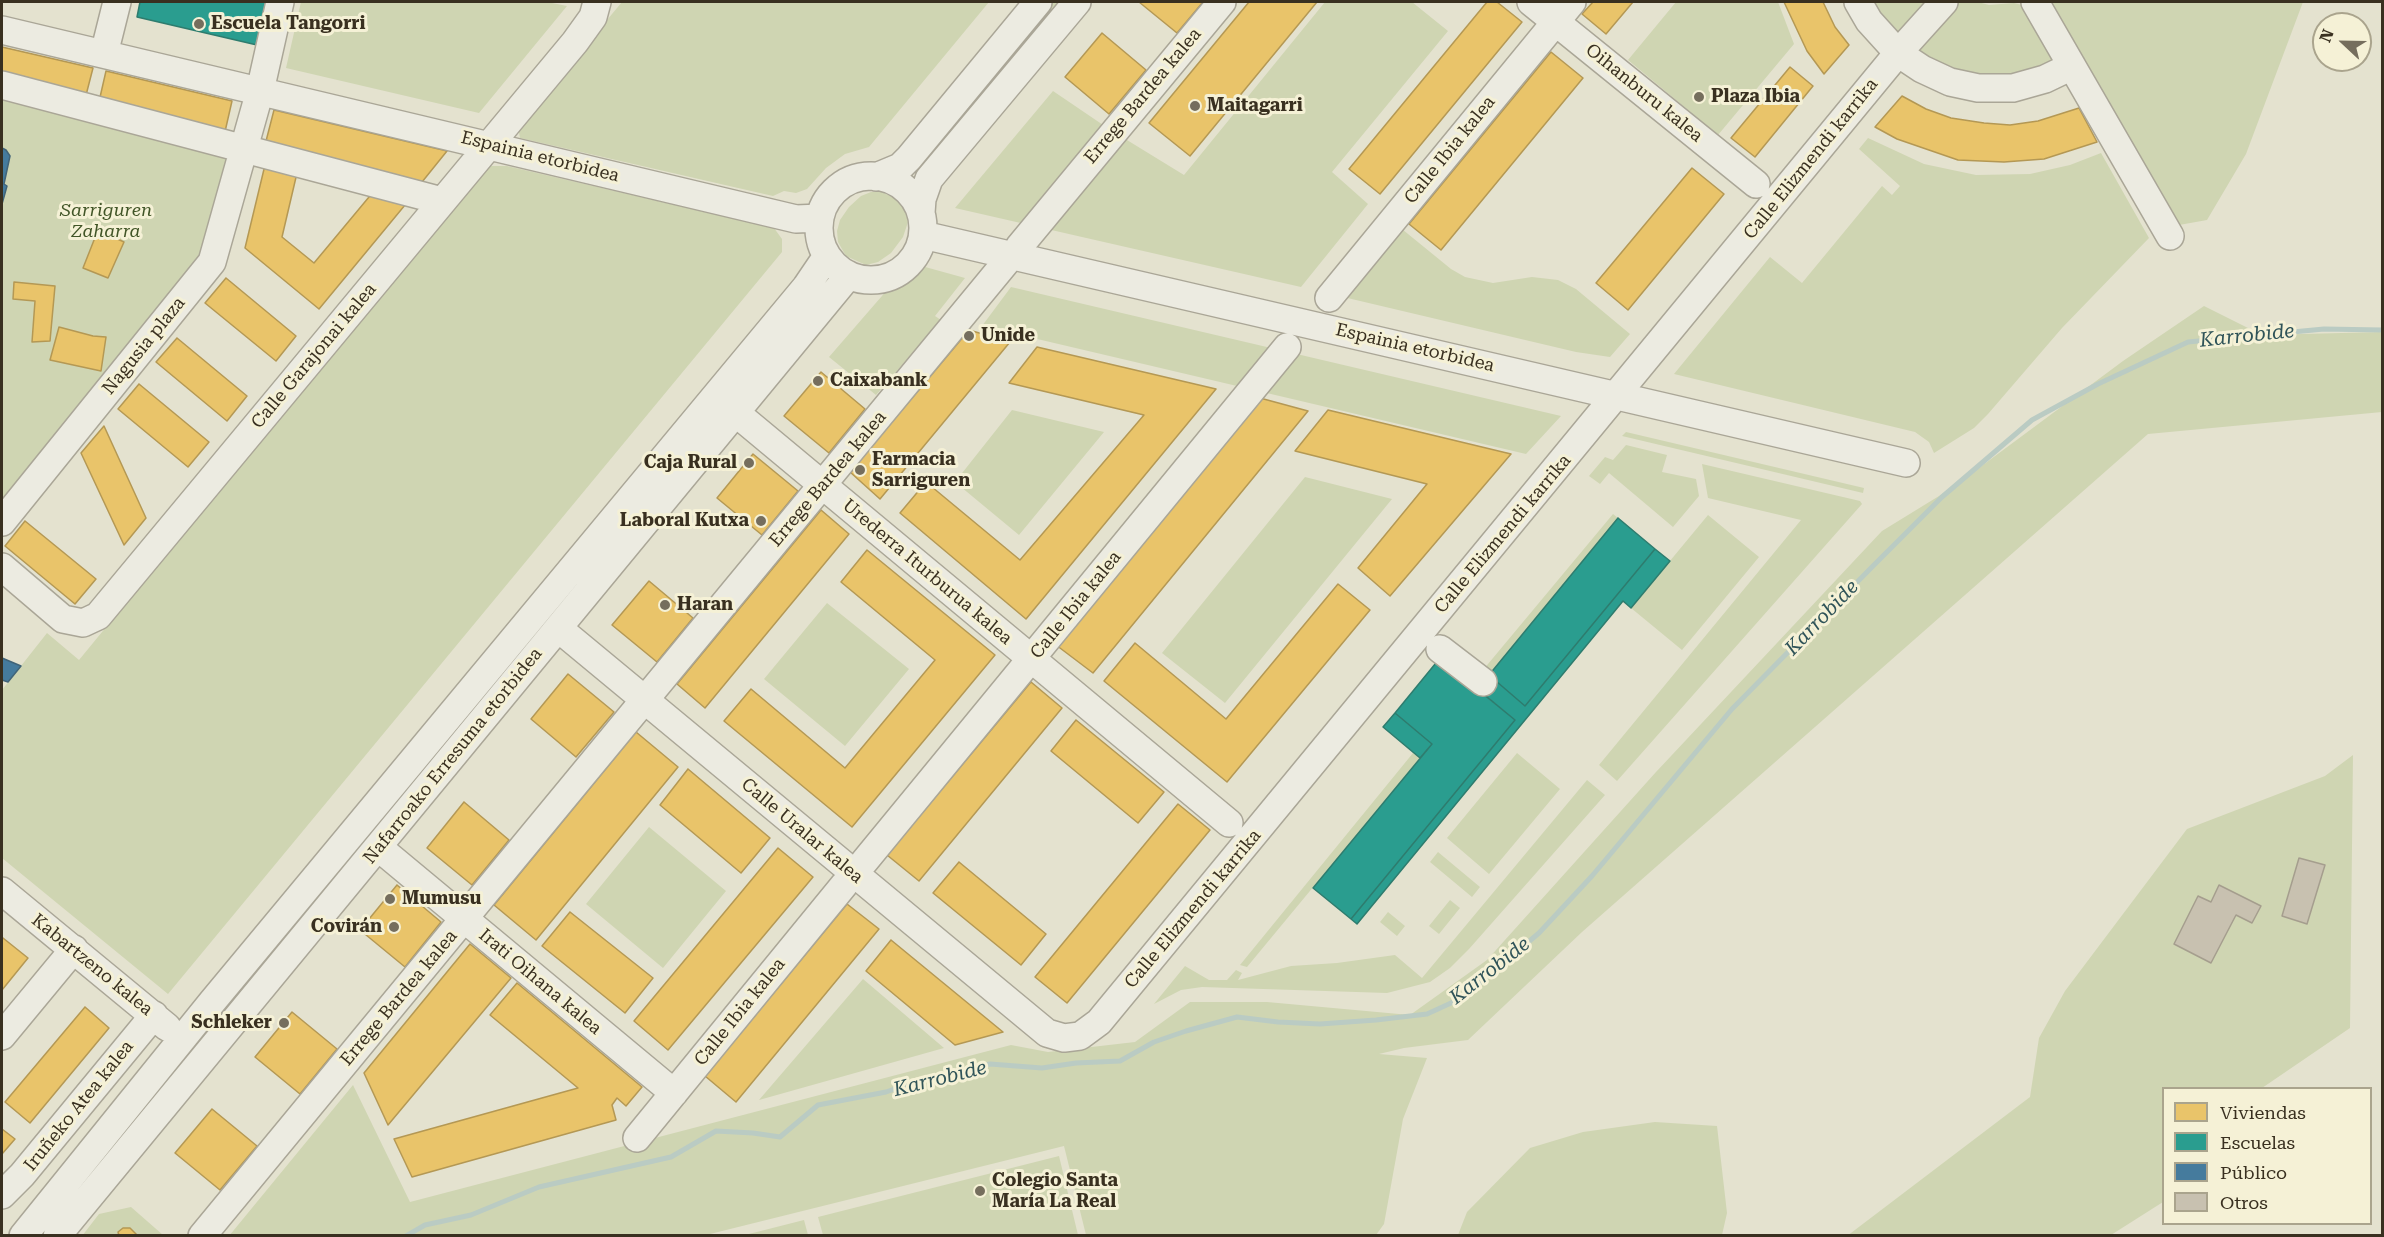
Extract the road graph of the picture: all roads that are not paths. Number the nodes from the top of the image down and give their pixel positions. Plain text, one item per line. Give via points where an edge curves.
1 (117, 2) edge
2 (280, 2) edge
3 (597, 2) edge
4 (1038, 2) edge
5 (1077, 2) edge
6 (1222, 2) edge
7 (1531, 2) edge
8 (1858, 2) edge
9 (1944, 2) edge
10 (2035, 2) edge
11 (1564, 11) edge
12 (2, 30) edge
13 (1898, 53) junction
14 (104, 54) junction
15 (2072, 66) junction
16 (2, 86) edge
17 (260, 91) junction
18 (489, 145) junction
19 (243, 148) junction
20 (876, 177) junction
21 (1756, 184) dead end
22 (442, 201) junction
23 (820, 218) junction
24 (922, 224) junction
25 (2170, 236) dead end
26 (827, 256) junction
27 (849, 275) junction
28 (1329, 298) dead end
29 (1287, 347) dead end
30 (1617, 395) junction
31 (736, 413) junction
32 (1906, 463) dead end
33 (822, 485) junction
34 (2, 522) edge
35 (2, 567) edge
36 (558, 628) junction
37 (1440, 649) dead end
38 (1031, 659) junction
39 (1483, 682) dead end
40 (1229, 823) dead end
41 (378, 847) junction
42 (864, 862) dead end
43 (844, 885) dead end
44 (2, 891) edge
45 (464, 919) junction
46 (80, 954) junction
47 (153, 1015) junction
48 (30, 1028) dead end
49 (1047, 1033) joint
50 (2, 1036) edge
51 (182, 1039) junction
52 (159, 1068) junction
53 (674, 1093) junction
54 (636, 1138) dead end
55 (2, 1195) edge
56 (3, 1236) edge
57 (23, 1236) edge
58 (57, 1236) edge
59 (202, 1236) edge

1 - 14 street
2 - 17 street
3 - 18 street, Calle Garajonai kalea via 593,17 575,42
4 - 20 street via 909,158 900,167
5 - 24 street via 929,179 923,192
6 - 33 street, Errege Bardea kalea
7 - 11 street, Oihanburu kalea
8 - 13 street via 1869,21
9 - 13 street, Calle Elizmendi karrika
10 - 15 street
11 - 21 street, Oihanburu kalea
11 - 28 street, Calle Ibia kalea
12 - 14 street, Espainia etorbidea
13 - 15 street via 1950,82 1978,88 2013,88
13 - 30 street, Calle Elizmendi karrika
14 - 17 street, Espainia etorbidea
15 - 25 street
16 - 19 street
17 - 18 street, Espainia etorbidea
17 - 19 street, Nagusia plaza
18 - 22 street, Calle Garajonai kalea
18 - 23 street, Espainia etorbidea via 796,219
19 - 22 street
19 - 34 street, Nagusia plaza via 212,262
20 - 23 street via 854,179 838,188
20 - 24 street via 900,184 916,201
22 - 35 street, Calle Garajonai kalea via 98,616 83,623 63,619
23 - 26 street via 819,231
24 - 27 street via 919,251 896,274 881,280
24 - 30 street, Espainia etorbidea
26 - 27 street
26 - 51 street, Nafarroako Erresuma etorbidea via 806,287
27 - 31 street, Nafarroako Erresuma etorbidea
29 - 38 street, Calle Ibia kalea
30 - 32 street, Espainia etorbidea
30 - 49 street, Calle Elizmendi karrika via 1099,1022 1080,1036 1064,1038
31 - 33 street, Urederra Iturburua kalea
31 - 36 street, Nafarroako Erresuma etorbidea
33 - 38 street, Urederra Iturburua kalea
33 - 45 street, Errege Bardea kalea
36 - 41 street, Nafarroako Erresuma etorbidea
36 - 49 street, Calle Uralar kalea
37 - 39 street
38 - 40 street, Urederra Iturburua kalea
38 - 42 street, Calle Ibia kalea
41 - 45 street, Irati Oihana kalea
41 - 58 street, Nafarroako Erresuma etorbidea
43 - 53 street, Calle Ibia kalea
44 - 46 street, Kabartzeno kalea
45 - 53 street, Irati Oihana kalea
45 - 59 street, Errege Bardea kalea
46 - 47 street, Kabartzeno kalea
46 - 48 street
46 - 50 street
47 - 51 street, Kabartzeno kalea
47 - 55 street, Iruñeko Atea kalea
51 - 52 street, Nafarroako Erresuma etorbidea
52 - 56 street, Nafarroako Erresuma etorbidea via 136,1078
52 - 57 street, Nafarroako Erresuma etorbidea
53 - 54 street, Calle Ibia kalea

